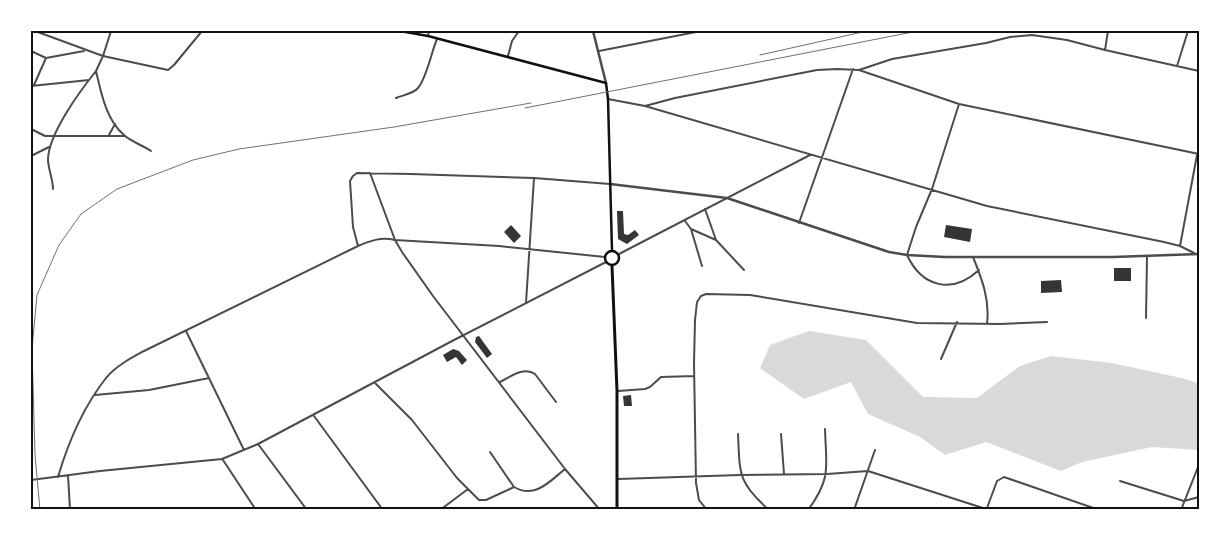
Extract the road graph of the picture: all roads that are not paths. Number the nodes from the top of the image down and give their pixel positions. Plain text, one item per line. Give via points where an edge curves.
1 (35, 31) edge
2 (111, 31) edge
3 (202, 31) edge
4 (400, 31) edge
5 (429, 31) edge
6 (519, 31) edge
7 (593, 31) edge
8 (701, 31) edge
9 (1108, 31) edge
10 (1188, 31) edge
11 (1193, 31) edge
12 (1199, 32) edge
13 (428, 36) junction
14 (437, 39) junction
15 (86, 50) junction
16 (1105, 50) junction
17 (31, 51) edge
18 (599, 51) junction
19 (103, 56) junction
20 (508, 57) junction
21 (46, 58) junction
22 (1178, 66) junction
23 (853, 69) junction
24 (858, 70) junction
25 (96, 71) junction
26 (1199, 71) edge
27 (89, 80) junction
28 (606, 83) junction
29 (33, 86) edge
30 (396, 98) dead end
31 (608, 99) junction
32 (959, 104) junction
33 (645, 106) junction
34 (115, 124) junction
35 (31, 129) edge
36 (109, 135) junction
37 (54, 136) junction
38 (124, 136) junction
39 (49, 147) junction
40 (151, 151) dead end
41 (811, 154) junction
42 (1198, 154) edge
43 (31, 156) edge
44 (822, 157) junction
45 (370, 173) junction
46 (534, 178) junction
47 (610, 184) junction
48 (53, 189) dead end
49 (932, 189) junction
50 (727, 198) junction
51 (705, 209) junction
52 (685, 221) junction
53 (799, 223) junction
54 (690, 229) junction
55 (395, 240) junction
56 (716, 240) junction
57 (358, 246) junction
58 (1180, 246) junction
59 (530, 249) junction
60 (612, 251) junction
61 (619, 254) junction
62 (1197, 254) edge
63 (907, 255) junction
64 (605, 257) junction
65 (973, 257) junction
66 (1147, 257) junction
67 (606, 262) junction
68 (612, 266) junction
69 (702, 266) dead end
70 (744, 270) dead end
71 (978, 270) junction
72 (526, 303) junction
73 (1146, 318) dead end
74 (958, 322) junction
75 (1047, 322) dead end
76 (987, 324) junction
77 (186, 331) junction
78 (464, 336) junction
79 (941, 359) dead end
80 (694, 376) junction
81 (209, 378) junction
82 (500, 382) junction
83 (375, 383) junction
84 (617, 391) junction
85 (95, 395) junction
86 (556, 402) dead end
87 (314, 416) junction
88 (825, 429) dead end
89 (738, 434) dead end
90 (781, 434) dead end
91 (258, 444) junction
92 (875, 450) dead end
93 (244, 451) junction
94 (490, 452) dead end
95 (222, 459) junction
96 (1198, 467) edge
97 (565, 469) junction
98 (868, 471) junction
99 (740, 474) junction
100 (784, 474) junction
101 (827, 474) junction
102 (68, 476) junction
103 (697, 476) junction
104 (58, 477) junction
105 (617, 479) junction
106 (31, 480) edge
107 (1120, 481) dead end
108 (514, 487) junction
109 (468, 489) junction
110 (1199, 497) edge
111 (1184, 501) junction
112 (986, 509) edge
113 (70, 510) edge
114 (256, 510) edge
115 (308, 510) edge
116 (383, 510) edge
117 (440, 510) edge
118 (600, 510) edge
119 (617, 510) edge
120 (707, 510) edge
121 (769, 510) edge
122 (808, 510) edge
123 (854, 510) edge
124 (1099, 510) edge
125 (1181, 510) edge

1 - 15 street
2 - 19 street
3 - 19 street via 168,70
4 - 13 main road
5 - 13 street
6 - 20 street via 512,41
7 - 18 street
8 - 18 street
9 - 16 street
10 - 22 street
11 - 12 street
13 - 14 main road
14 - 20 main road
14 - 30 street via 424,78 410,94
15 - 19 street
15 - 21 street
16 - 22 street
16 - 24 street via 1050,37 1018,36 892,59
17 - 21 street
18 - 28 street
19 - 25 street
20 - 28 main road
21 - 29 street
22 - 26 street
23 - 24 street
23 - 33 street via 817,70
23 - 44 street
24 - 32 street
25 - 27 street
25 - 34 street via 103,98
27 - 29 street
27 - 37 street
28 - 31 main road
31 - 33 street
31 - 47 main road
32 - 42 street
32 - 49 street
33 - 41 street
34 - 36 street
34 - 38 street
35 - 37 street via 45,136
36 - 37 street
36 - 38 street
37 - 39 street
38 - 40 street
39 - 43 street
39 - 48 street via 48,165
41 - 44 street
41 - 50 street
42 - 58 street
44 - 49 street
44 - 53 street
45 - 46 street
45 - 55 street
45 - 57 street via 357,173 350,181 353,227
46 - 47 street
46 - 59 street
47 - 50 street
47 - 60 main road
49 - 58 street via 987,206
49 - 63 street
50 - 51 street
50 - 53 street
51 - 52 street
51 - 56 street
52 - 54 street
52 - 61 street
53 - 63 street
54 - 56 street
54 - 69 street
55 - 57 street via 376,238
55 - 59 street
55 - 78 street
56 - 70 street
57 - 77 street
58 - 62 street
59 - 64 street
59 - 72 street
60 - 61 main road
60 - 64 main road
61 - 68 main road via 618,263
62 - 66 street
63 - 65 street
63 - 71 street via 918,273 935,284 959,283
64 - 67 main road
65 - 66 street
65 - 71 street
66 - 73 street
67 - 68 main road
67 - 72 street
68 - 84 highway
71 - 76 street via 988,309
72 - 78 street
74 - 76 street
74 - 79 street
74 - 80 street via 917,323 750,295 706,294 697,302
75 - 76 street
77 - 81 street
77 - 85 street via 122,364 107,377
78 - 82 street
78 - 83 street
80 - 84 street via 660,377 645,389
80 - 103 street
81 - 85 street via 149,390
81 - 93 street
82 - 86 street via 530,371
82 - 97 street
83 - 87 street
83 - 109 street via 424,434
84 - 105 highway
85 - 104 street via 74,433
87 - 91 street
87 - 116 street
88 - 101 street
89 - 99 street
90 - 100 street
91 - 93 street
91 - 115 street
92 - 98 street
93 - 95 street
94 - 108 street
95 - 102 street
95 - 114 street
96 - 111 street
97 - 108 street via 530,492
97 - 118 street
98 - 101 street
98 - 112 street
98 - 123 street
99 - 100 street
99 - 103 street
99 - 121 street via 751,492
100 - 101 street
101 - 122 street
102 - 104 street
102 - 113 street
103 - 105 street
103 - 120 street via 699,500
104 - 106 street
105 - 119 highway
107 - 111 street
108 - 109 street via 482,501
109 - 117 street
110 - 111 street
111 - 125 street
112 - 124 street via 997,481 1004,477

